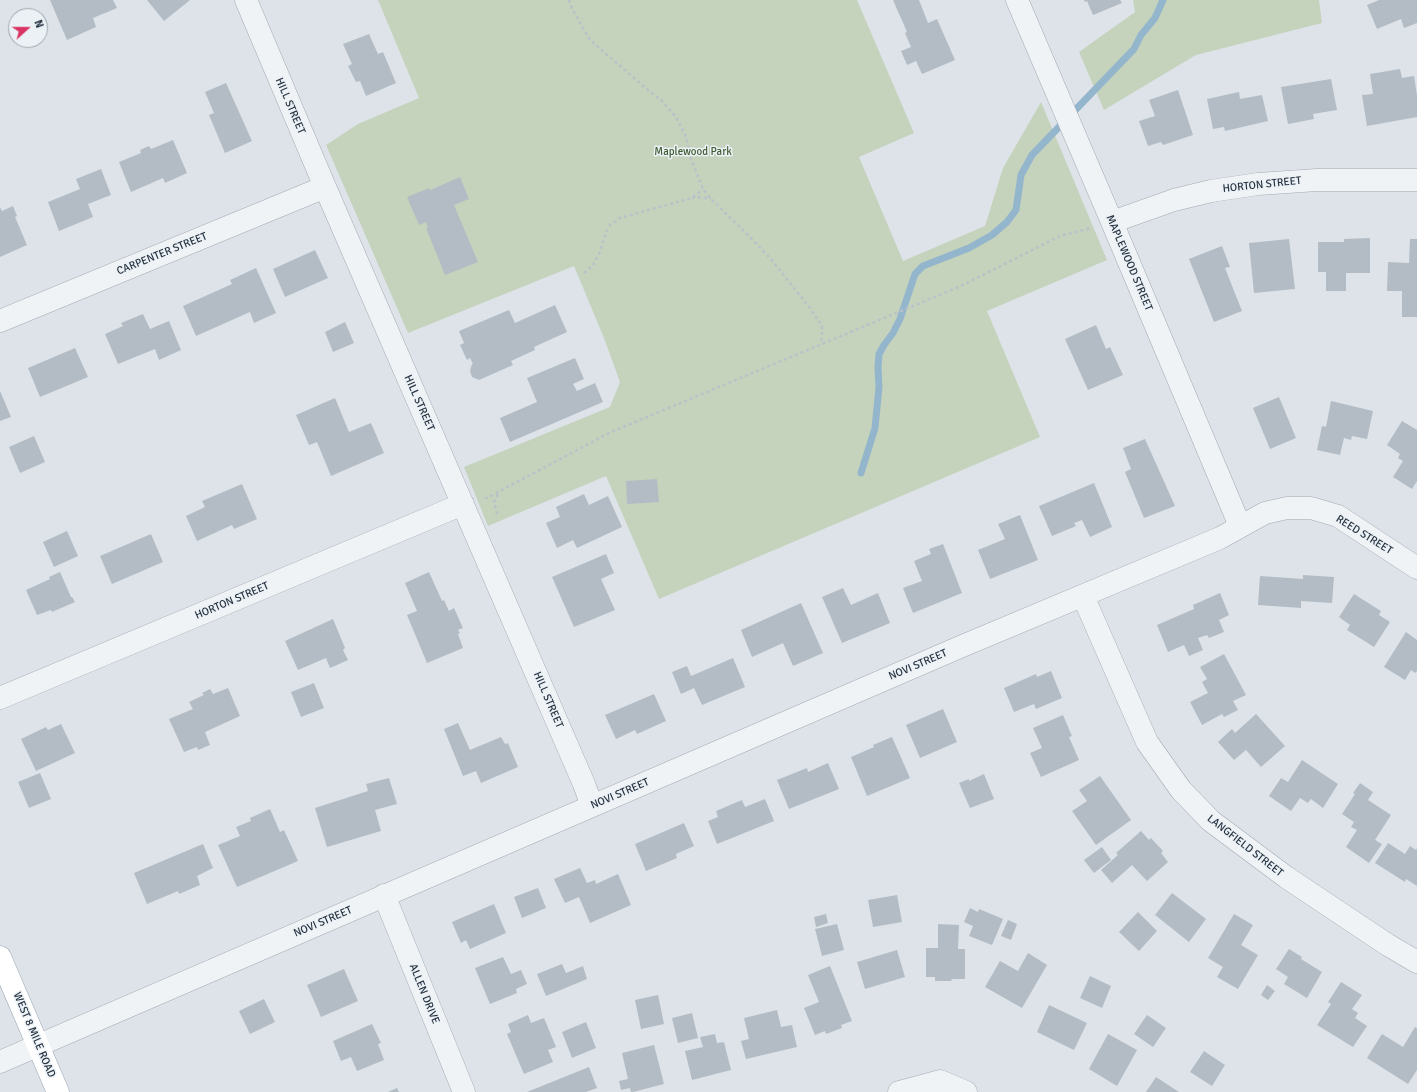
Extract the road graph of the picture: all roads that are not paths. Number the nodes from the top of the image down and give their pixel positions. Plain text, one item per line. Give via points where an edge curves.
1 (246, 0) edge
2 (1017, 0) edge
3 (1417, 180) edge
4 (325, 187) junction
5 (1112, 222) junction
6 (0, 321) edge
7 (463, 504) junction
8 (1240, 526) junction
9 (1417, 568) edge
10 (1083, 596) junction
11 (0, 698) edge
12 (592, 806) junction
13 (384, 896) junction
14 (0, 957) edge
15 (1417, 962) edge
16 (38, 1045) junction
17 (0, 1062) edge
18 (58, 1092) edge
19 (464, 1092) edge
20 (899, 1092) edge
21 (966, 1092) edge

1 - 4 street, HILL STREET
2 - 5 street, MAPLEWOOD STREET
3 - 5 street, HORTON STREET via 1317,180 1258,184 1181,198
4 - 6 street, CARPENTER STREET
4 - 7 street, HILL STREET
5 - 8 street, MAPLEWOOD STREET
7 - 11 street, HORTON STREET
7 - 12 street, HILL STREET
8 - 9 street, REED STREET via 1265,512 1286,508 1311,508 1338,516
8 - 10 street, NOVI STREET via 1220,538
10 - 12 street, NOVI STREET
10 - 15 street, LANGFIELD STREET via 1147,742 1181,790 1210,822 1286,877
12 - 13 street, NOVI STREET
13 - 16 street, NOVI STREET
13 - 19 street, ALLEN DRIVE
14 - 16 main road, WEST 8 MILE ROAD
16 - 17 street, NOVI STREET
16 - 18 main road, WEST 8 MILE ROAD
20 - 21 street via 940,1081

